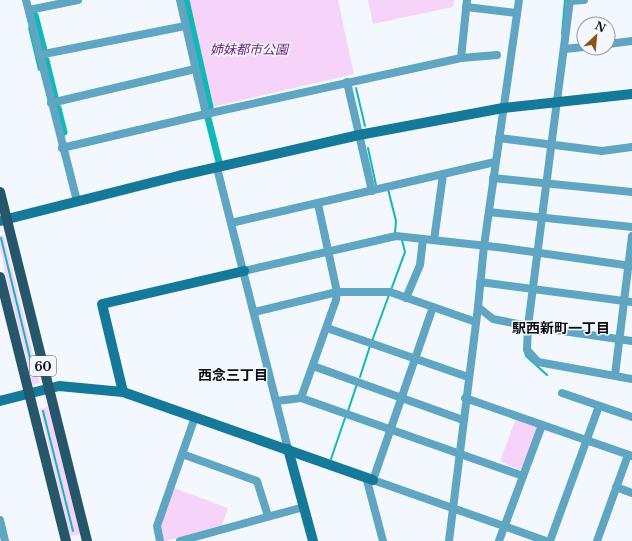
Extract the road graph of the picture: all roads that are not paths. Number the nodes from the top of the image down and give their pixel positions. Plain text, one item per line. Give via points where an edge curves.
1 (26, 0) edge
2 (78, 0) edge
3 (180, 0) edge
4 (519, 0) edge
5 (570, 0) edge
6 (584, 0) edge
7 (466, 3) edge
8 (29, 10) junction
9 (517, 13) junction
10 (185, 26) junction
11 (632, 41) edge
12 (616, 43) edge
13 (576, 48) edge
14 (564, 49) junction
15 (40, 55) junction
16 (496, 55) dead end
17 (461, 58) junction
18 (195, 69) junction
19 (347, 82) junction
20 (632, 94) edge
21 (51, 102) junction
22 (557, 102) junction
23 (503, 108) junction
24 (206, 114) junction
25 (359, 135) junction
26 (499, 138) junction
27 (550, 145) junction
28 (632, 147) edge
29 (62, 148) junction
30 (495, 162) junction
31 (217, 168) junction
32 (443, 176) junction
33 (494, 178) junction
34 (545, 184) junction
35 (372, 191) junction
36 (0, 192) edge
37 (632, 192) edge
38 (77, 201) junction
39 (318, 204) junction
40 (489, 212) junction
41 (540, 218) junction
42 (4, 220) edge
43 (231, 223) junction
44 (632, 227) edge
45 (632, 236) edge
46 (423, 239) junction
47 (434, 240) junction
48 (484, 246) junction
49 (328, 252) junction
50 (536, 253) junction
51 (630, 266) edge
52 (244, 271) junction
53 (0, 277) edge
54 (480, 282) junction
55 (531, 289) junction
56 (337, 292) junction
57 (406, 298) junction
58 (628, 302) edge
59 (433, 307) junction
60 (478, 308) junction
61 (254, 312) junction
62 (476, 322) junction
63 (526, 326) junction
64 (327, 328) junction
65 (620, 339) junction
66 (632, 341) edge
67 (415, 359) junction
68 (313, 366) junction
69 (615, 375) junction
70 (468, 377) junction
71 (632, 379) edge
72 (49, 388) junction
73 (123, 392) junction
74 (29, 394) junction
75 (562, 394) dead end
76 (301, 398) junction
77 (402, 398) junction
78 (466, 398) junction
79 (0, 401) edge
80 (277, 401) junction
81 (599, 406) junction
82 (195, 416) junction
83 (632, 417) edge
84 (464, 420) junction
85 (542, 425) junction
86 (390, 429) junction
87 (586, 440) junction
88 (288, 449) junction
89 (459, 453) junction
90 (182, 454) junction
91 (630, 455) edge
92 (523, 476) junction
93 (369, 479) junction
94 (616, 488) junction
95 (632, 493) edge
96 (304, 507) junction
97 (453, 507) junction
98 (268, 516) junction
99 (0, 520) edge
100 (505, 525) junction
101 (85, 540) edge
102 (5, 541) edge
103 (66, 541) edge
104 (160, 541) edge
105 (180, 541) edge
106 (313, 541) edge
107 (383, 541) edge
108 (449, 541) edge
109 (499, 541) edge
110 (546, 541) edge
111 (550, 541) edge
112 (597, 541) edge

1 - 8 street
2 - 8 street
3 - 10 street
4 - 9 street
5 - 6 street
5 - 14 street
7 - 9 street
7 - 17 street
8 - 15 street
9 - 23 street
10 - 15 street
10 - 18 street
11 - 12 street
13 - 14 street
14 - 22 street
15 - 21 street
16 - 17 street
17 - 19 street
18 - 21 street
18 - 24 street
19 - 24 street
19 - 25 street
20 - 22 street
21 - 29 street
22 - 23 street
22 - 27 street
23 - 25 street
23 - 26 street
24 - 29 street
25 - 31 street
25 - 35 street
26 - 27 street
26 - 30 street
27 - 28 street via 602,151
27 - 34 street
29 - 38 street
30 - 32 street
30 - 33 street
31 - 38 street
31 - 43 street
32 - 35 street
32 - 47 street
33 - 34 street
33 - 40 street
34 - 37 street
34 - 41 street
35 - 39 street
36 - 42 main road, 60
38 - 42 street
39 - 43 street
39 - 49 street
40 - 41 street
40 - 48 street
41 - 44 street
41 - 50 street
42 - 72 main road, 60
43 - 52 street
45 - 51 street
46 - 47 street
46 - 49 street via 396,236
46 - 57 street via 420,264
47 - 48 street
48 - 50 street
48 - 54 street
49 - 52 street
49 - 56 street
50 - 51 street
50 - 55 street
51 - 58 street
52 - 61 street
52 - 73 street via 102,304
53 - 74 main road, 60
54 - 55 street
54 - 60 street
55 - 58 street
55 - 63 street
56 - 57 street via 390,292
56 - 61 street
56 - 64 street
57 - 59 street
58 - 65 street
59 - 62 street
59 - 67 street
60 - 62 street
60 - 63 street via 493,319
61 - 80 street
62 - 70 street
63 - 65 street
63 - 69 street via 527,350 538,362
64 - 67 street
64 - 68 street
65 - 66 street
65 - 69 street
67 - 70 street
67 - 77 street
68 - 76 street
68 - 77 street
69 - 71 street
70 - 78 street
72 - 73 street via 59,386
72 - 74 street
72 - 101 main road, 60
73 - 82 street
74 - 79 street
74 - 103 main road, 60
75 - 81 street
76 - 80 street
76 - 86 street
77 - 84 street
77 - 86 street
78 - 84 street
78 - 85 street
80 - 88 street
81 - 83 street
81 - 87 street
82 - 88 street
82 - 90 street
84 - 89 street
85 - 87 street
85 - 92 street
86 - 89 street
86 - 93 street
87 - 91 street
87 - 111 street
88 - 93 street
88 - 96 street
89 - 92 street
89 - 97 street
90 - 98 street via 257,481
90 - 104 street via 157,526
91 - 94 street
92 - 100 street
93 - 97 street
93 - 107 street
94 - 95 street
94 - 112 street
96 - 98 street
96 - 106 street
97 - 100 street
97 - 108 street
98 - 105 street
99 - 102 street
100 - 109 street
100 - 110 street

